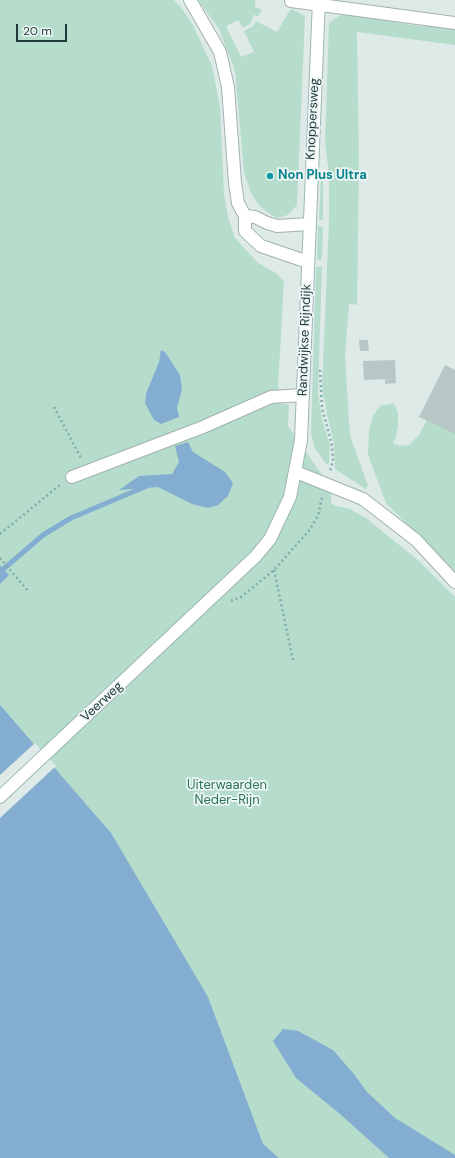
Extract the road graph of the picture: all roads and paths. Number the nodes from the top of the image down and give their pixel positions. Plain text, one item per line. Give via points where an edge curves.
1 (190, 0) edge
2 (291, 1) dead end
3 (319, 2) edge
4 (455, 23) edge
5 (245, 216) junction
6 (310, 224) junction
7 (308, 262) junction
8 (320, 362) dead end
9 (303, 395) junction
10 (54, 407) dead end
11 (88, 471) junction
12 (296, 472) junction
13 (72, 477) joint
14 (326, 483) junction
15 (0, 534) edge
16 (0, 558) edge
17 (274, 570) junction
18 (455, 582) edge
19 (28, 590) dead end
20 (203, 607) junction
21 (293, 660) dead end
22 (0, 797) edge

1 - 5 street via 220,52 228,87 238,203
2 - 3 street
3 - 4 street
3 - 6 street, Knoppersweg
5 - 6 street via 255,217 277,226
5 - 7 street via 245,231 261,246
6 - 7 street, Knoppersweg
7 - 9 street, Randwijkse Rijndijk
8 - 14 path, Randwijkse Rijndijk via 322,408 333,461
9 - 11 street via 271,397 203,427
9 - 12 street, Randwijkse Rijndijk via 301,440
10 - 11 path
11 - 13 street
12 - 14 street
12 - 20 street, Veerweg via 290,497 270,539
13 - 15 path via 53,489
14 - 17 path via 318,516
14 - 18 street via 363,499 416,540
16 - 19 path
17 - 20 path via 241,597 216,606
17 - 21 path
20 - 22 street, Veerweg

